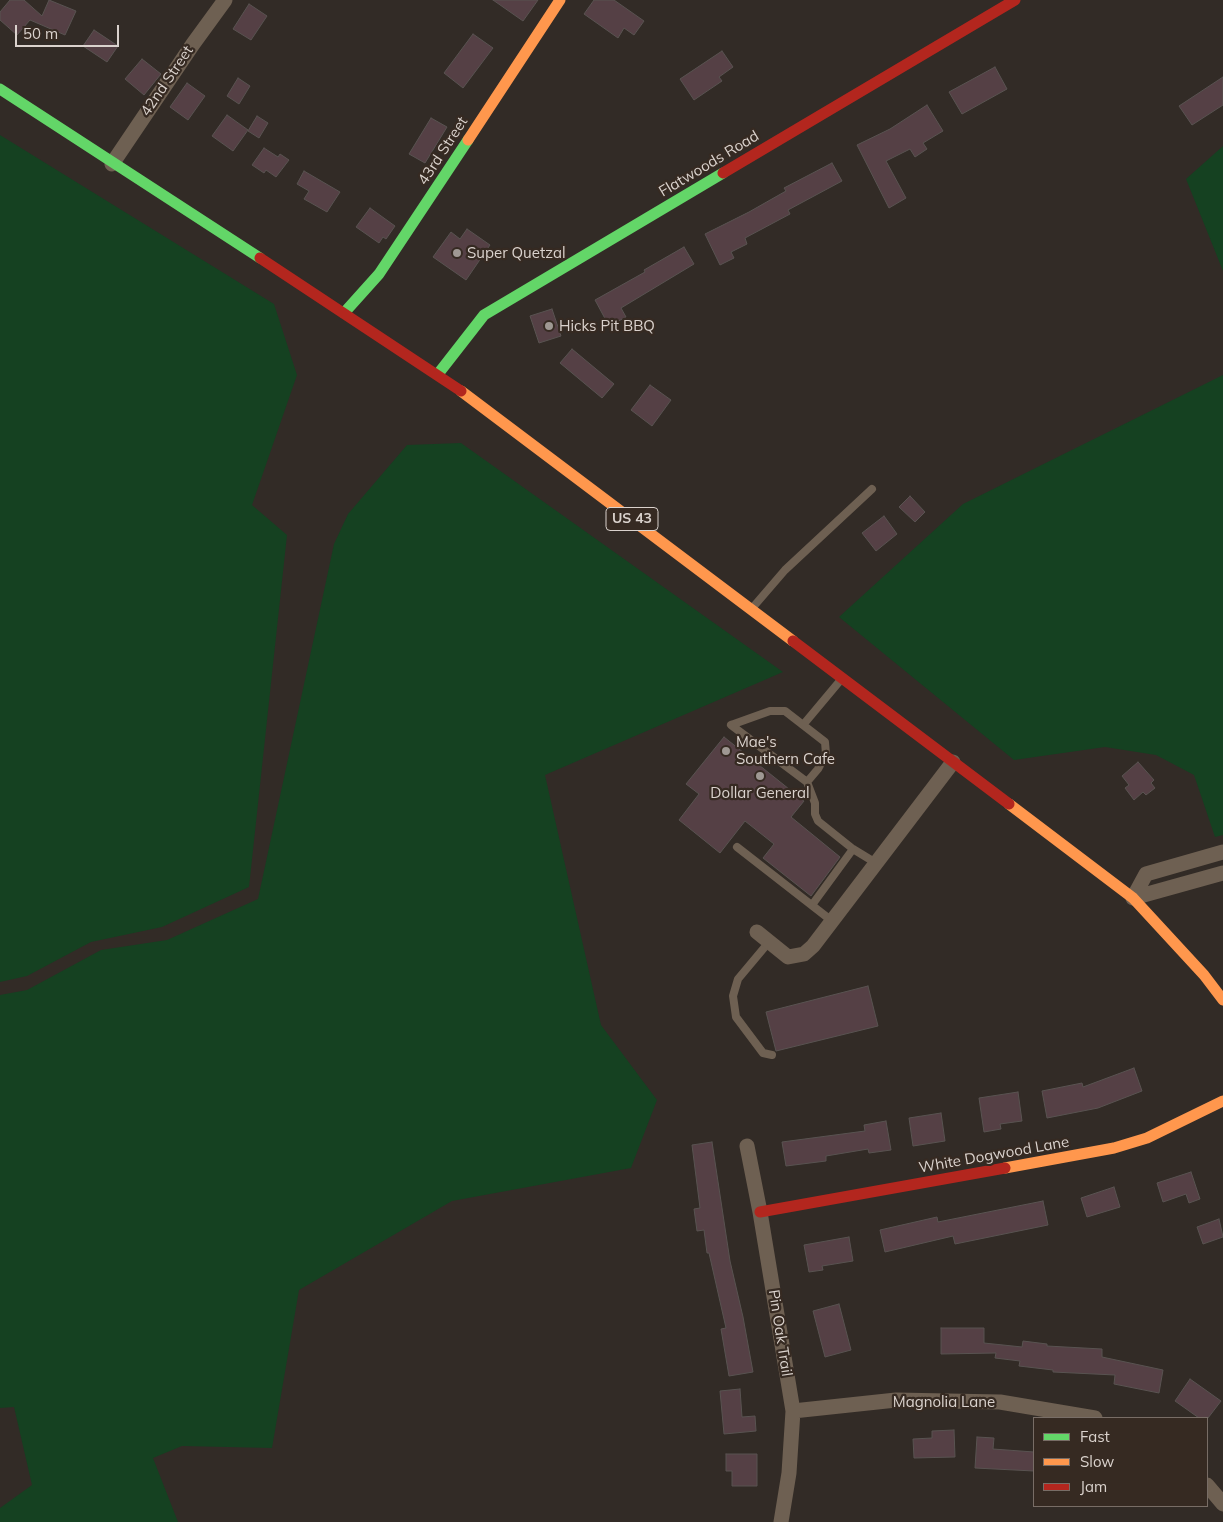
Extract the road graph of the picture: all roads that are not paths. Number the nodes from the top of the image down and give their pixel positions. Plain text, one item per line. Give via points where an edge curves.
1 (225, 0) edge
2 (560, 0) edge
3 (1015, 0) edge
4 (0, 89) edge
5 (112, 164) junction
6 (344, 313) junction
7 (438, 374) junction
8 (872, 490) dead end
9 (751, 609) junction
10 (842, 678) junction
11 (803, 725) junction
12 (953, 762) junction
13 (807, 782) junction
14 (737, 847) dead end
15 (853, 849) junction
16 (1223, 852) edge
17 (876, 863) junction
18 (1223, 873) edge
19 (1133, 898) junction
20 (812, 905) junction
21 (832, 921) junction
22 (757, 932) dead end
23 (769, 942) junction
24 (1223, 1000) edge
25 (772, 1056) dead end
26 (1223, 1100) edge
27 (747, 1146) dead end
28 (760, 1212) junction
29 (793, 1411) junction
30 (1088, 1417) edge
31 (1208, 1487) edge
32 (1223, 1504) edge
33 (781, 1522) edge

1 - 5 street, 42nd Street
2 - 6 main road, 43rd Street via 379,274
3 - 7 main road, Flatwoods Road via 484,315
4 - 5 main road, US 43
5 - 6 main road, US 43
6 - 7 main road, US 43
7 - 9 main road, US 43
8 - 9 lane via 785,570
9 - 10 main road, US 43
10 - 11 lane
10 - 12 main road, US 43
11 - 13 lane via 825,742 826,754
11 - 13 lane via 785,711 770,711 731,725
12 - 17 street
12 - 19 main road, US 43
13 - 15 lane via 818,821
14 - 20 lane
15 - 17 lane
15 - 20 lane
16 - 19 street via 1146,874
17 - 21 street
18 - 19 street
19 - 24 main road, US 43
20 - 21 lane
21 - 23 street via 804,954 788,957
22 - 23 street
23 - 25 lane via 738,979 733,996 736,1016 763,1052
26 - 28 main road, White Dogwood Lane via 1147,1138 1114,1148
27 - 28 street, Pin Oak Trail
28 - 29 street, Pin Oak Trail
29 - 30 street, Magnolia Lane via 896,1400 990,1402
29 - 33 street, Pin Oak Trail via 789,1473
31 - 32 street

